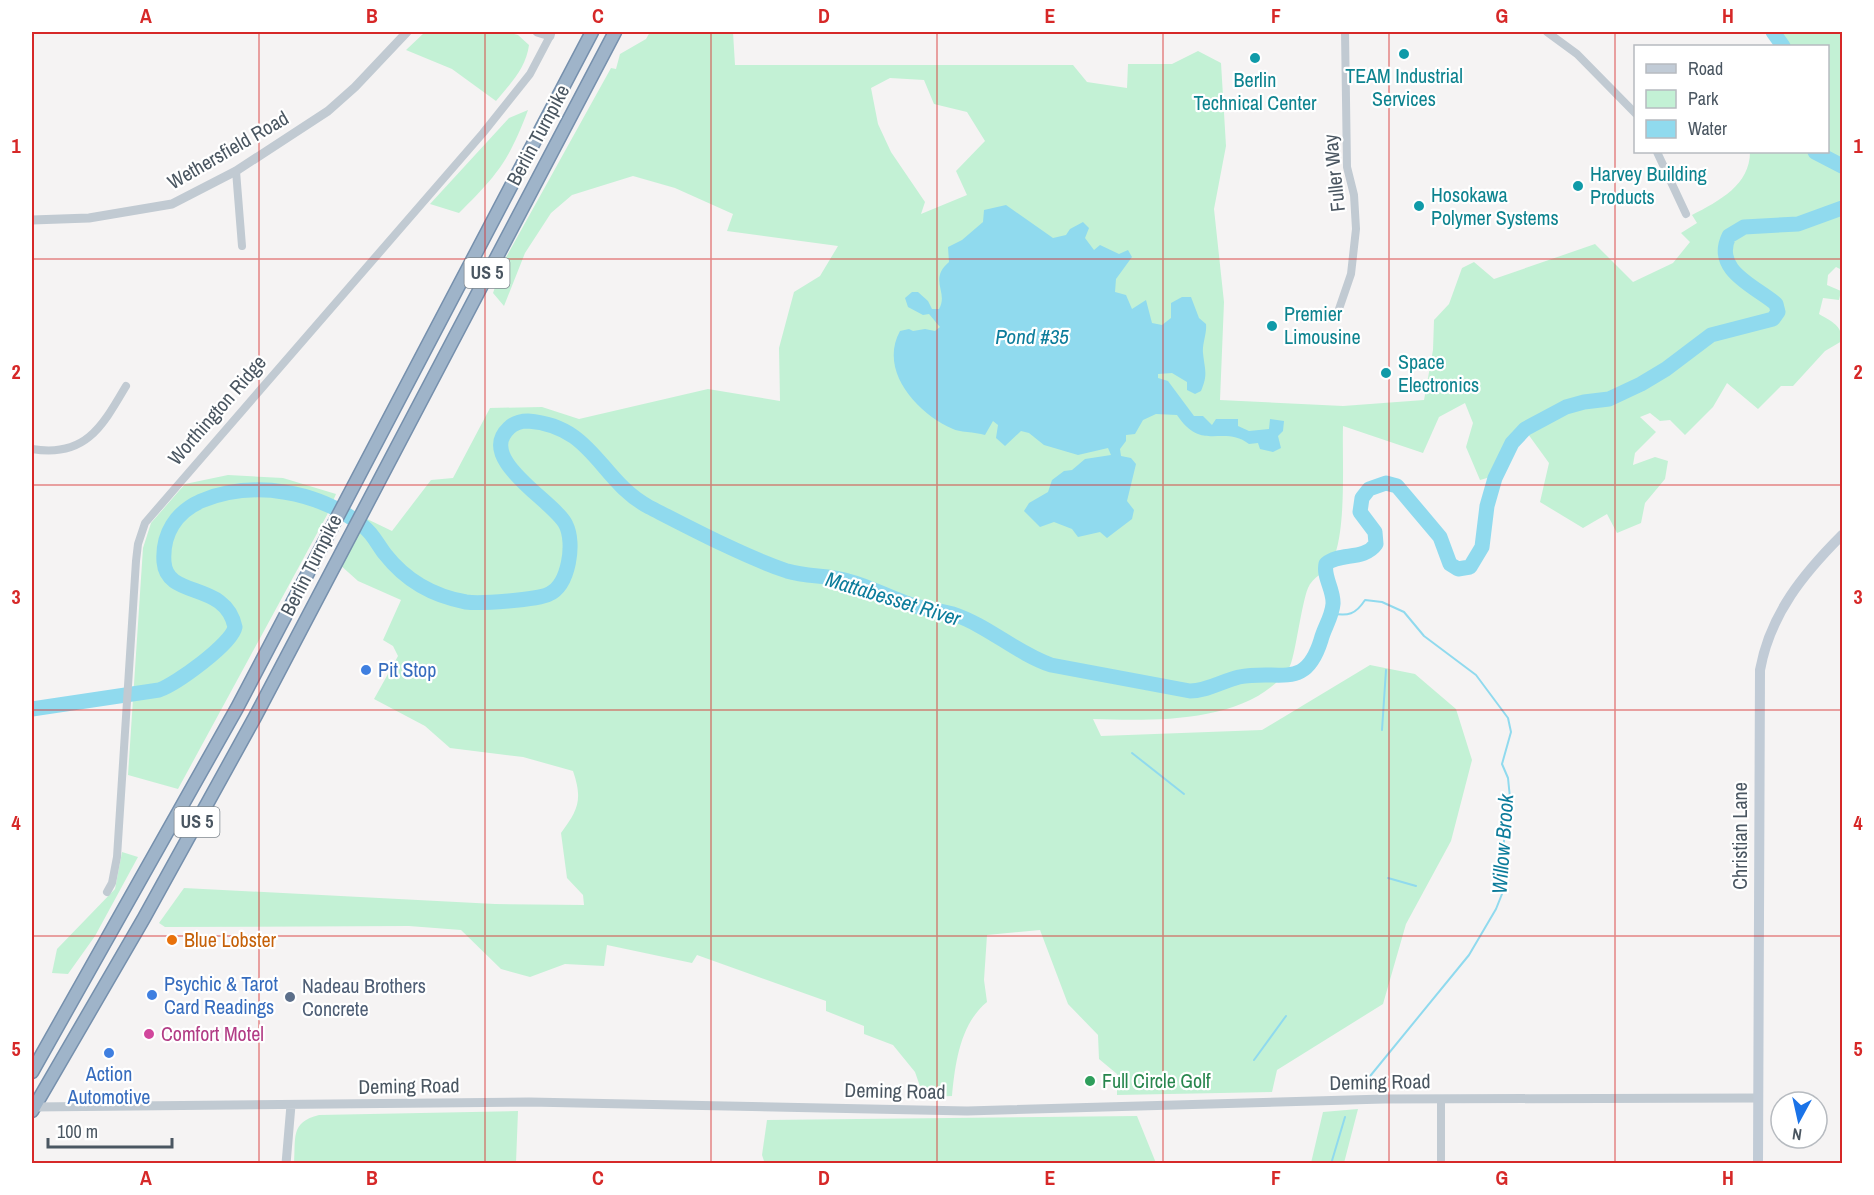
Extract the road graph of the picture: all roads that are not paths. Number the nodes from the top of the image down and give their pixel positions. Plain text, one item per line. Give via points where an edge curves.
1 (407, 32) edge
2 (537, 32) edge
3 (592, 32) edge
4 (615, 32) edge
5 (1345, 32) edge
6 (1547, 32) edge
7 (550, 34) edge
8 (1634, 113) edge
9 (1657, 153) edge
10 (236, 171) junction
11 (1686, 214) dead end
12 (32, 220) edge
13 (242, 246) dead end
14 (1339, 309) dead end
15 (126, 386) dead end
16 (32, 449) edge
17 (1842, 535) edge
18 (107, 892) dead end
19 (32, 1072) edge
20 (1758, 1098) junction
21 (1441, 1099) junction
22 (291, 1105) junction
23 (32, 1108) edge
24 (286, 1164) edge
25 (1441, 1164) edge
26 (1758, 1164) edge

1 - 10 street, Wethersfield Road via 328,111
2 - 7 street
3 - 19 highway, Berlin Turnpike / US 5 via 181,810
4 - 23 highway, Berlin Turnpike / US 5 via 216,788
5 - 14 street, Fuller Way via 1347,167 1356,229 1351,274
6 - 8 street via 1577,54
7 - 18 street, Worthington Ridge via 530,74 483,133 145,524 136,561 117,857
9 - 11 street
10 - 12 street, Wethersfield Road via 172,204 88,218
10 - 13 street
15 - 16 street via 98,431 74,448
17 - 20 main road, Christian Lane via 1788,599 1767,640 1760,670
20 - 21 street, Deming Road
20 - 26 main road, Christian Lane
21 - 22 street, Deming Road via 977,1111 534,1102
21 - 25 street
22 - 23 street, Deming Road
22 - 24 street

